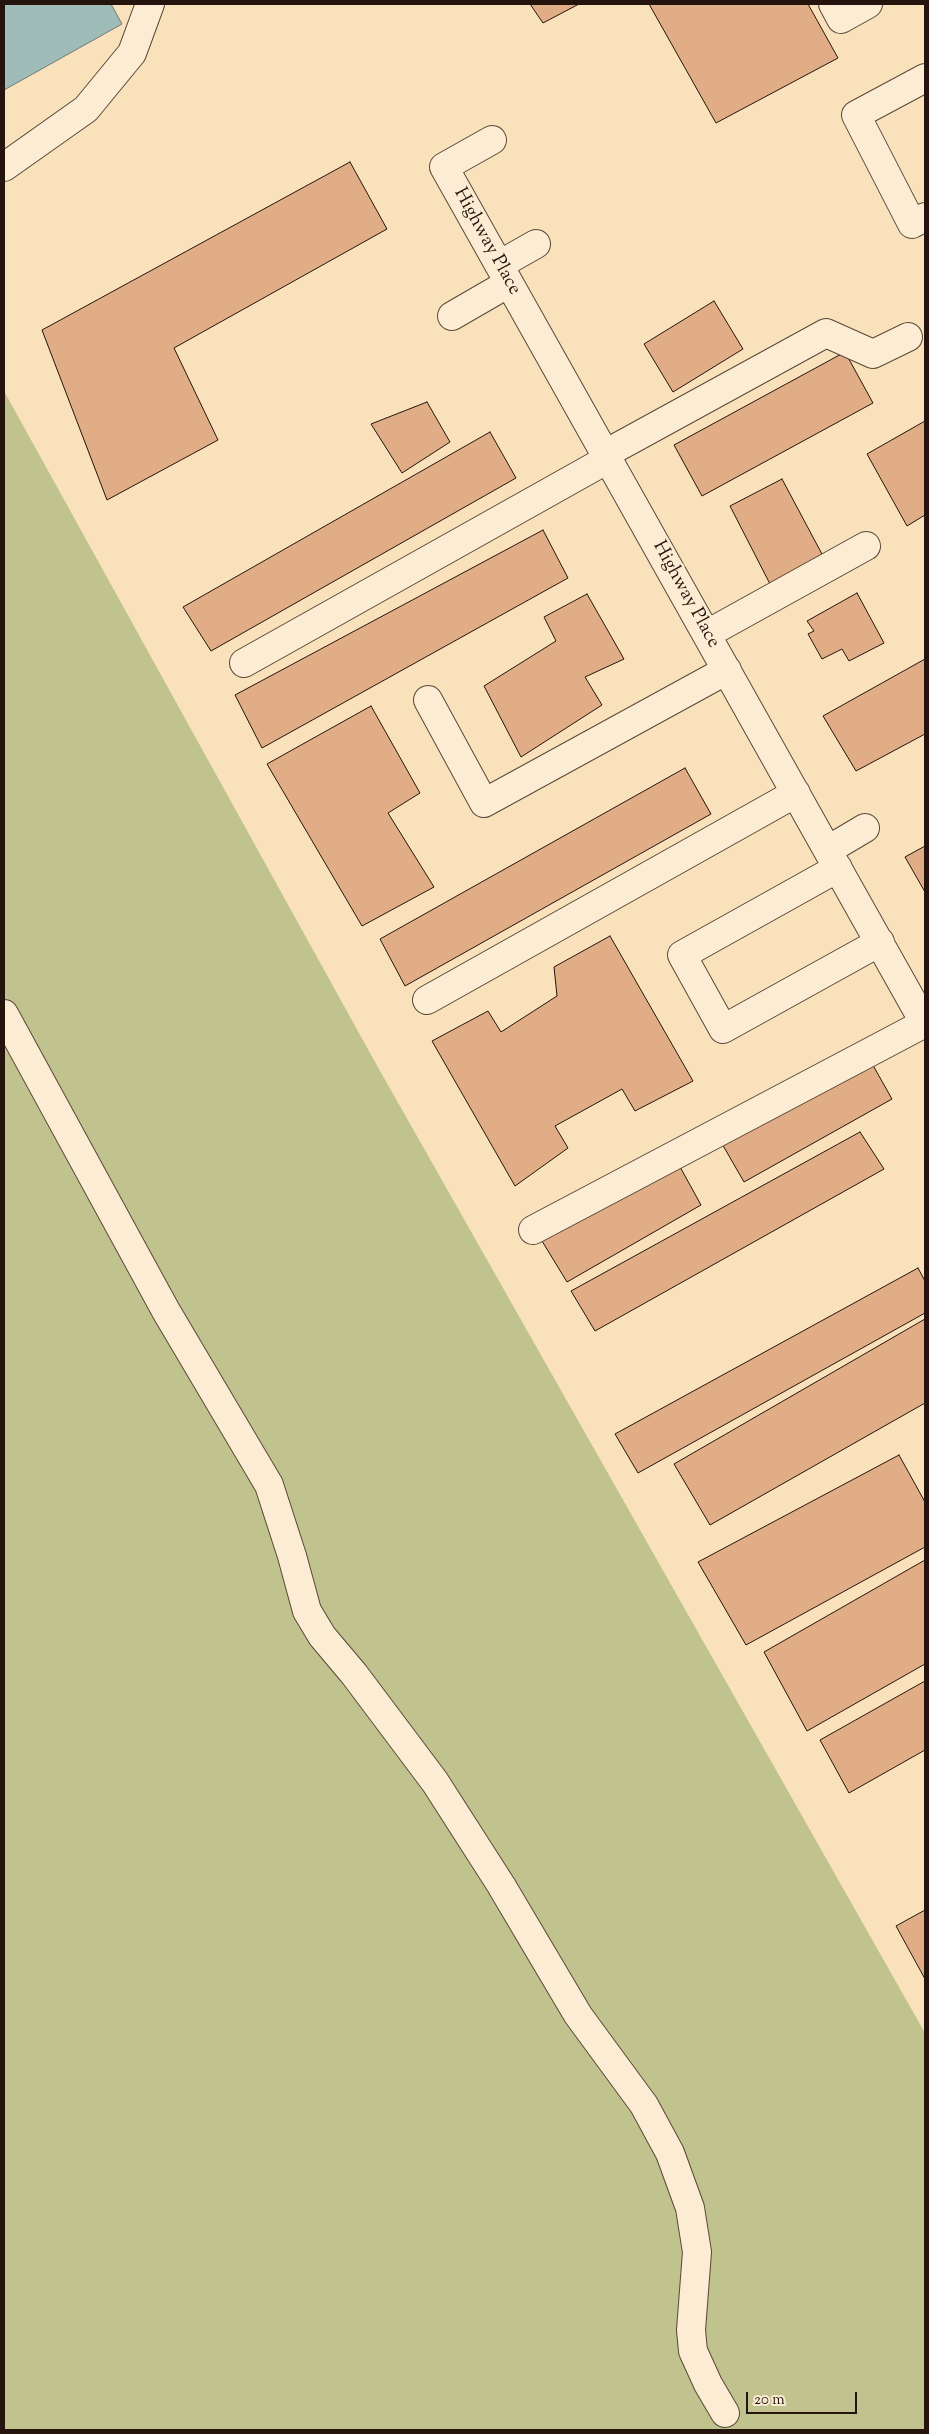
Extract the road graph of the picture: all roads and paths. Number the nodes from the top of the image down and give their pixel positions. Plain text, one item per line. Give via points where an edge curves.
1 (150, 4) edge
2 (833, 4) edge
3 (868, 4) edge
4 (925, 78) edge
5 (492, 140) dead end
6 (4, 167) edge
7 (919, 220) edge
8 (536, 244) dead end
9 (504, 274) junction
10 (452, 316) dead end
11 (908, 337) dead end
12 (607, 457) junction
13 (866, 546) dead end
14 (707, 634) junction
15 (244, 663) dead end
16 (727, 670) junction
17 (428, 700) dead end
18 (796, 792) junction
19 (865, 828) dead end
20 (833, 859) junction
21 (880, 942) junction
22 (427, 1000) dead end
23 (4, 1014) edge
24 (925, 1023) edge
25 (533, 1230) dead end
26 (725, 2412) dead end

1 - 6 street via 132,54 86,109
2 - 3 street via 841,19
4 - 7 street via 856,115
5 - 9 street, Highway Place via 444,167
8 - 9 street
9 - 10 street
9 - 12 street, Highway Place
11 - 12 street via 873,354 826,333
12 - 14 street, Highway Place
12 - 15 street
13 - 14 street
14 - 16 street, Highway Place
16 - 17 street via 484,803
16 - 18 street, Highway Place
18 - 20 street, Highway Place
18 - 22 street
19 - 20 street
20 - 21 street, Highway Place
20 - 21 street via 682,955 724,1029
21 - 24 street, Highway Place
23 - 26 street via 166,1311 269,1485 307,1611 322,1636 435,1782 578,2015 644,2105 670,2153 690,2208 697,2252 691,2330 693,2351
24 - 25 street

